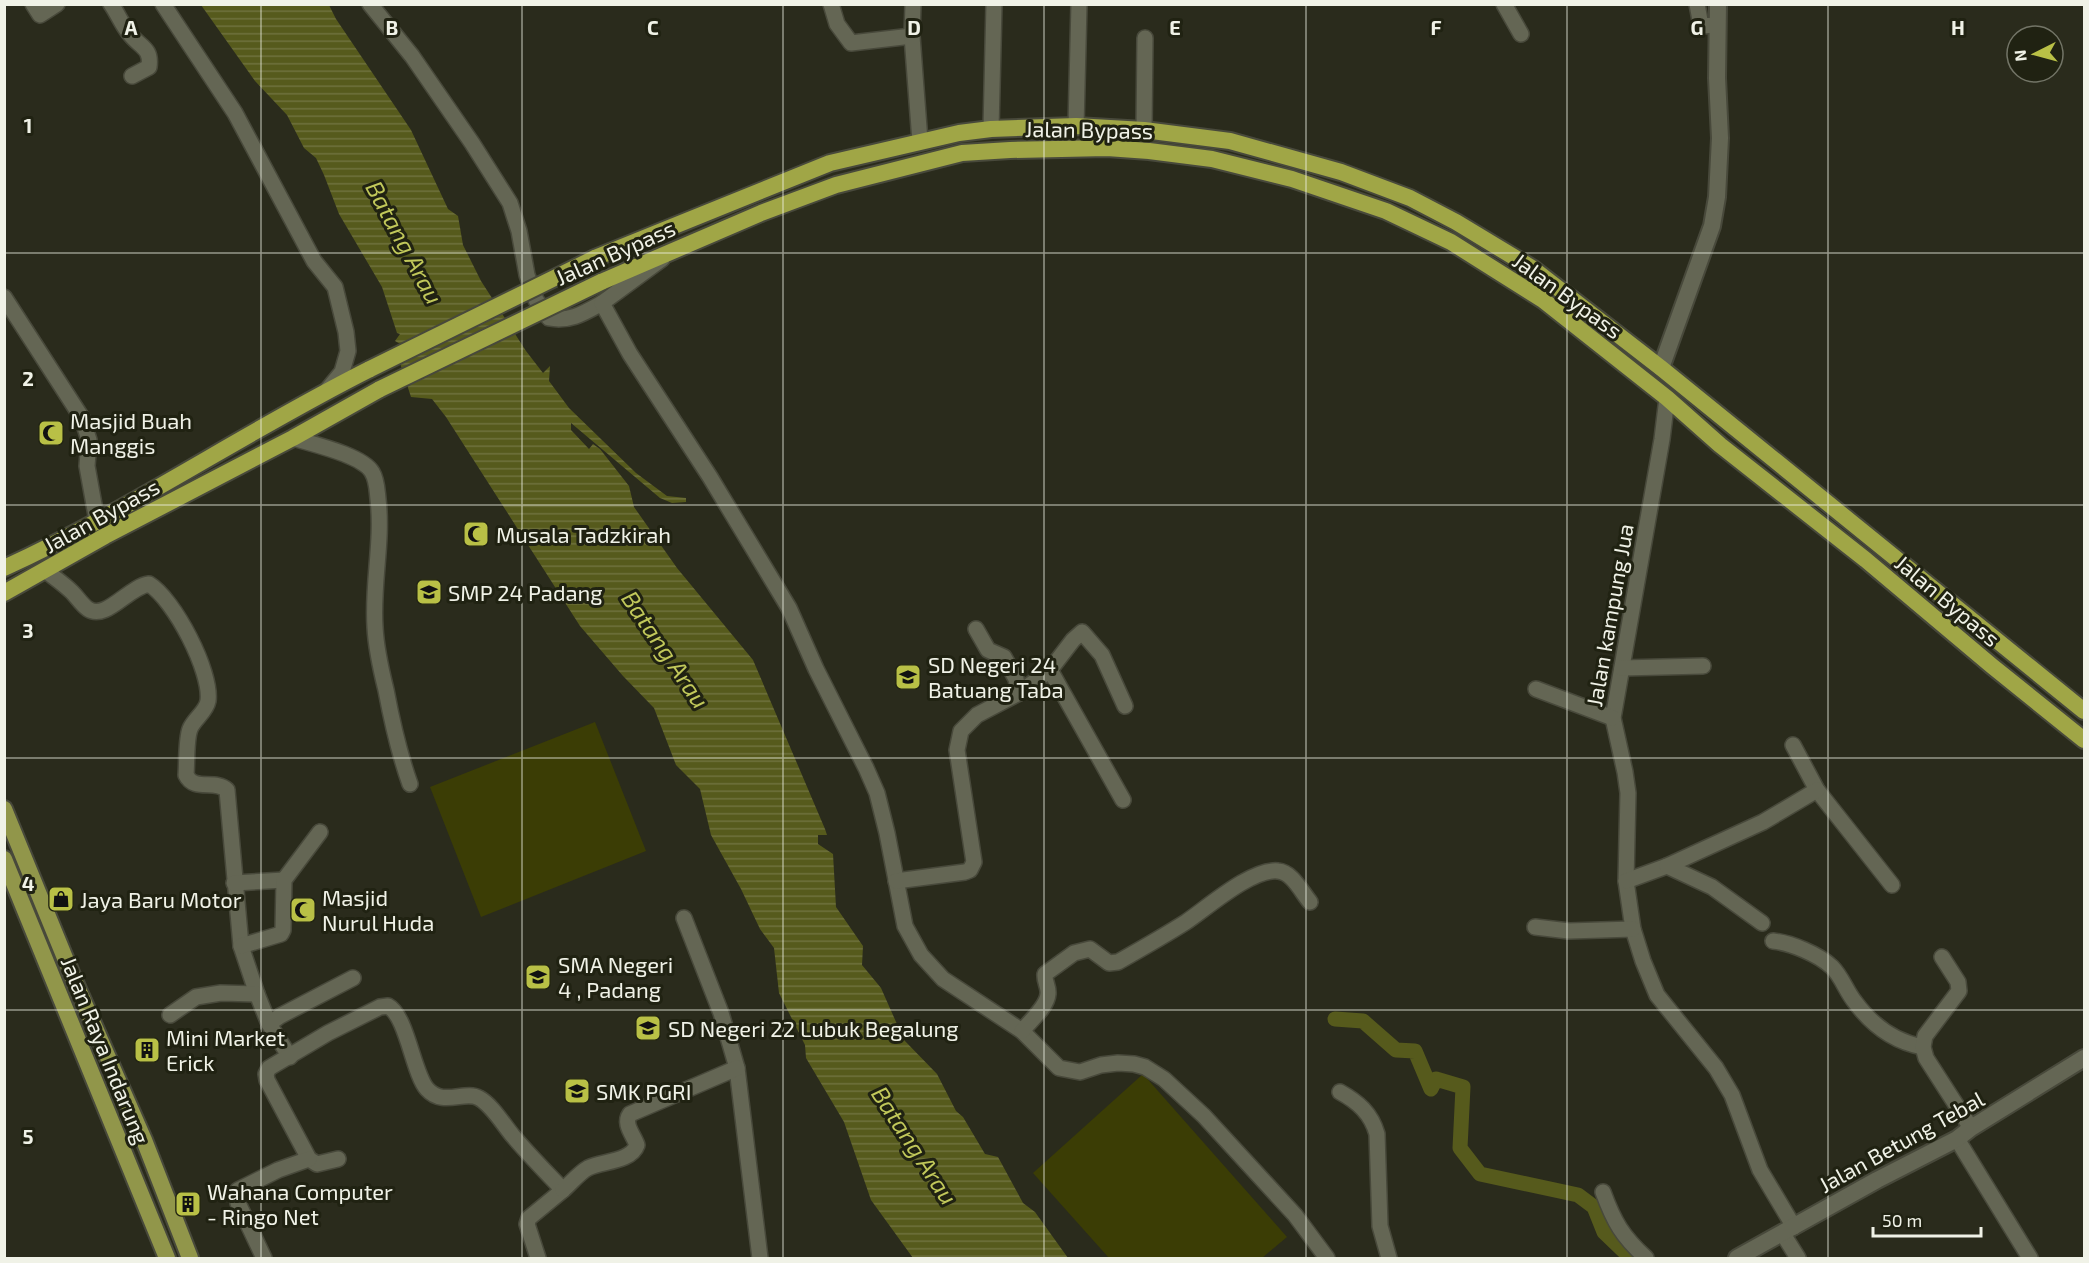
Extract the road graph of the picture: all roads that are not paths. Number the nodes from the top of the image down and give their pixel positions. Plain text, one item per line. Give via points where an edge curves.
1 (33, 4) edge
2 (57, 4) edge
3 (111, 4) edge
4 (163, 4) edge
5 (370, 4) edge
6 (831, 4) edge
7 (913, 4) edge
8 (994, 4) edge
9 (1079, 4) edge
10 (1504, 4) edge
11 (1697, 4) edge
12 (1718, 4) edge
13 (1717, 25) junction
14 (1521, 34) dead end
15 (912, 36) junction
16 (1145, 38) dead end
17 (132, 76) dead end
18 (1076, 126) junction
19 (991, 129) junction
20 (1144, 129) junction
21 (959, 133) junction
22 (920, 141) junction
23 (962, 153) junction
24 (1300, 160) junction
25 (1292, 179) junction
26 (677, 248) junction
27 (4, 297) edge
28 (602, 303) junction
29 (1661, 368) junction
30 (326, 391) junction
31 (1667, 398) junction
32 (293, 438) junction
33 (97, 521) junction
34 (4, 568) edge
35 (42, 573) junction
36 (4, 594) edge
37 (976, 629) dead end
38 (2006, 646) junction
39 (1703, 666) dead end
40 (1992, 666) junction
41 (1622, 668) junction
42 (1050, 670) junction
43 (1536, 689) dead end
44 (1019, 693) junction
45 (1125, 706) dead end
46 (2085, 711) edge
47 (1613, 718) junction
48 (2085, 740) edge
49 (1793, 745) dead end
50 (410, 784) dead end
51 (1816, 790) junction
52 (1124, 800) dead end
53 (4, 809) edge
54 (320, 832) dead end
55 (4, 859) edge
56 (1667, 866) junction
57 (284, 880) junction
58 (896, 881) junction
59 (1626, 881) junction
60 (234, 883) junction
61 (1892, 885) dead end
62 (1310, 902) dead end
63 (684, 918) dead end
64 (1762, 923) dead end
65 (1535, 927) dead end
66 (1634, 929) junction
67 (1773, 941) dead end
68 (241, 946) junction
69 (1942, 957) dead end
70 (353, 978) dead end
71 (257, 994) junction
72 (170, 1015) dead end
73 (269, 1024) junction
74 (1022, 1031) junction
75 (1923, 1047) junction
76 (290, 1057) junction
77 (2084, 1060) edge
78 (737, 1068) junction
79 (1340, 1092) dead end
80 (1971, 1128) junction
81 (1957, 1138) junction
82 (148, 1149) junction
83 (126, 1159) junction
84 (309, 1159) junction
85 (338, 1159) dead end
86 (563, 1190) junction
87 (1603, 1192) dead end
88 (1789, 1230) junction
89 (166, 1258) edge
90 (189, 1258) edge
91 (264, 1258) edge
92 (538, 1258) edge
93 (760, 1258) edge
94 (1327, 1258) edge
95 (1389, 1258) edge
96 (1646, 1258) edge
97 (1737, 1258) edge
98 (1797, 1258) edge
99 (2030, 1258) edge

1 - 2 street via 40,15
3 - 17 street via 129,34 151,57 149,67
4 - 30 street via 235,113 314,261 335,287 348,351 342,372
5 - 28 street via 425,75 510,203 527,275 536,300 549,318 563,321
6 - 15 street via 837,24 851,43
7 - 15 street
8 - 19 street
9 - 18 street
10 - 14 street
11 - 13 street via 1701,26
12 - 13 street
13 - 29 street via 1717,197 1712,226
15 - 22 street
16 - 20 street
18 - 19 highway, Jalan Bypass
18 - 20 highway, Jalan Bypass
19 - 21 highway, Jalan Bypass
20 - 24 highway, Jalan Bypass via 1230,141
21 - 22 highway, Jalan Bypass
21 - 23 highway
22 - 30 highway, Jalan Bypass, bridge via 830,163 595,258
23 - 25 highway, Jalan Bypass via 1107,148 1149,151 1212,159
23 - 26 highway, Jalan Bypass via 836,185
24 - 25 highway
24 - 29 highway, Jalan Bypass via 1410,198 1456,222 1532,268
25 - 31 highway, Jalan Bypass via 1386,212 1451,242 1543,300
26 - 28 street
26 - 32 highway, Jalan Bypass, bridge via 380,389
27 - 33 street via 82,418 90,440 87,466
28 - 58 street via 789,608 877,793
29 - 38 highway, Jalan Bypass
30 - 33 highway, Jalan Bypass
31 - 40 highway, Jalan Bypass
31 - 41 street, Jalan kampung Jua
32 - 35 highway, Jalan Bypass
32 - 50 street via 366,464 376,480 381,521 375,627 401,760
33 - 34 highway, Jalan Bypass
35 - 36 highway, Jalan Bypass
35 - 60 street via 72,592 88,610 99,613 141,585 149,584 180,621 201,665 208,694 206,706 190,729 186,775 191,783 227,790
37 - 44 street via 988,650 1004,657
38 - 40 highway
38 - 46 highway, Jalan Bypass
39 - 41 street
40 - 48 highway, Jalan Bypass
41 - 47 street, Jalan kampung Jua
42 - 44 street
42 - 45 street via 1082,632 1102,655
42 - 52 street
43 - 47 street
44 - 58 street via 977,715 961,731 957,750 973,866 965,872
47 - 59 street, Jalan kampung Jua via 1628,793
49 - 51 street
51 - 56 street via 1763,822
51 - 61 street
53 - 82 main road, Jalan Raya Indarung
54 - 57 street
55 - 83 main road, Jalan Raya Indarung
56 - 59 street
56 - 64 street via 1712,888
57 - 60 street
57 - 68 street via 281,934
58 - 74 street via 905,926 921,956 943,979
59 - 66 street, Jalan kampung Jua
60 - 68 street
62 - 74 street via 1288,874 1264,872 1219,896 1189,920 1118,962 1109,963 1090,948 1074,953 1045,974 1046,1001
63 - 78 street via 722,1013
65 - 66 street via 1569,931
66 - 88 street, Jalan kampung Jua via 1657,995 1716,1068 1732,1095 1760,1170
67 - 75 street via 1820,958 1839,976 1854,1001 1876,1025 1906,1043
68 - 71 street
69 - 75 street via 1958,982 1959,991 1925,1036
70 - 73 street
71 - 72 street via 233,992 196,997
71 - 73 street
73 - 76 street
74 - 94 street via 1059,1068 1080,1072 1101,1065 1134,1064 1164,1079 1204,1116 1295,1215
75 - 80 street via 1926,1058
76 - 84 street via 268,1068 267,1080
76 - 86 street via 328,1032 384,1006 392,1007 425,1087 432,1094 449,1098 473,1095 483,1100
77 - 80 street, Jalan Betung Tebal
78 - 86 street via 630,1114 628,1125 636,1149 629,1155 587,1168
78 - 93 street
79 - 95 street via 1362,1106 1374,1123 1380,1226
80 - 81 street, Jalan Betung Tebal
81 - 88 street, Jalan Betung Tebal
81 - 99 street
82 - 83 main road
82 - 90 main road, Jalan Raya Indarung
83 - 89 main road, Jalan Raya Indarung
84 - 85 street via 317,1164
84 - 91 street via 238,1190 238,1203
86 - 92 street via 526,1224
87 - 96 street via 1614,1221
88 - 97 street, Jalan Betung Tebal
88 - 98 street, Jalan kampung Jua

